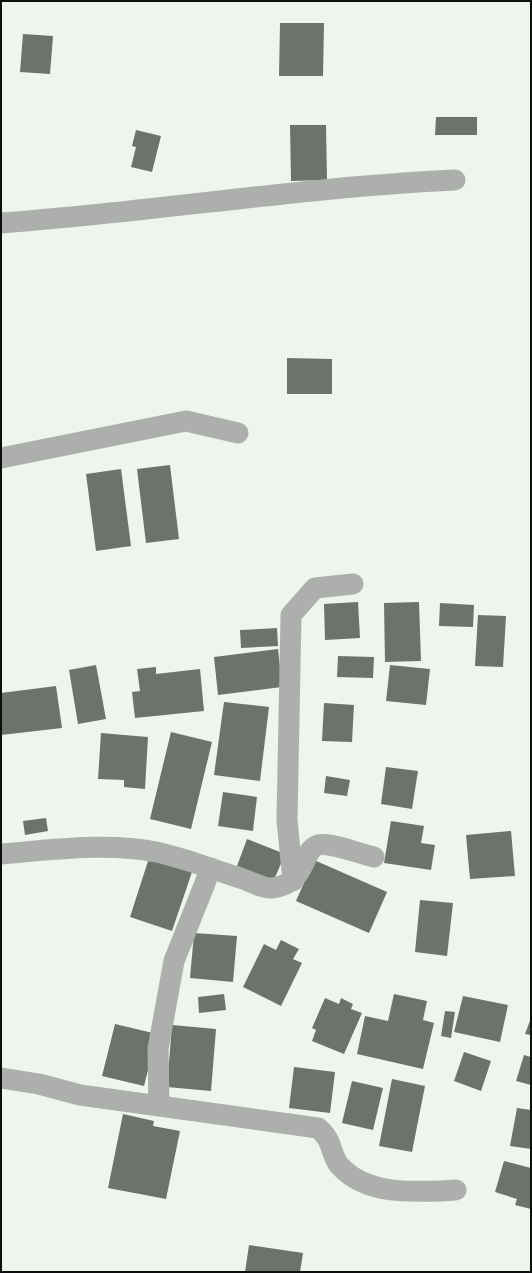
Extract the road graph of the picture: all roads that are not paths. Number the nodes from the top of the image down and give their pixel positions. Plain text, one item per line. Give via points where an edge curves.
1 (455, 180) dead end
2 (1, 223) edge
3 (238, 433) dead end
4 (1, 458) edge
5 (353, 584) dead end
6 (1, 854) edge
7 (374, 857) dead end
8 (211, 868) junction
9 (293, 881) junction
10 (1, 1078) edge
11 (159, 1106) junction
12 (456, 1190) dead end

1 - 2 street via 378,184 87,217
3 - 4 street via 186,421
5 - 9 street via 315,588 291,614 287,820
6 - 8 street via 133,848 157,852
7 - 9 street via 326,845 317,846 309,852
8 - 9 street via 271,888
8 - 11 street via 174,962 158,1049
10 - 11 street via 80,1095
11 - 12 street via 318,1128 332,1146 338,1164 366,1185 415,1192

